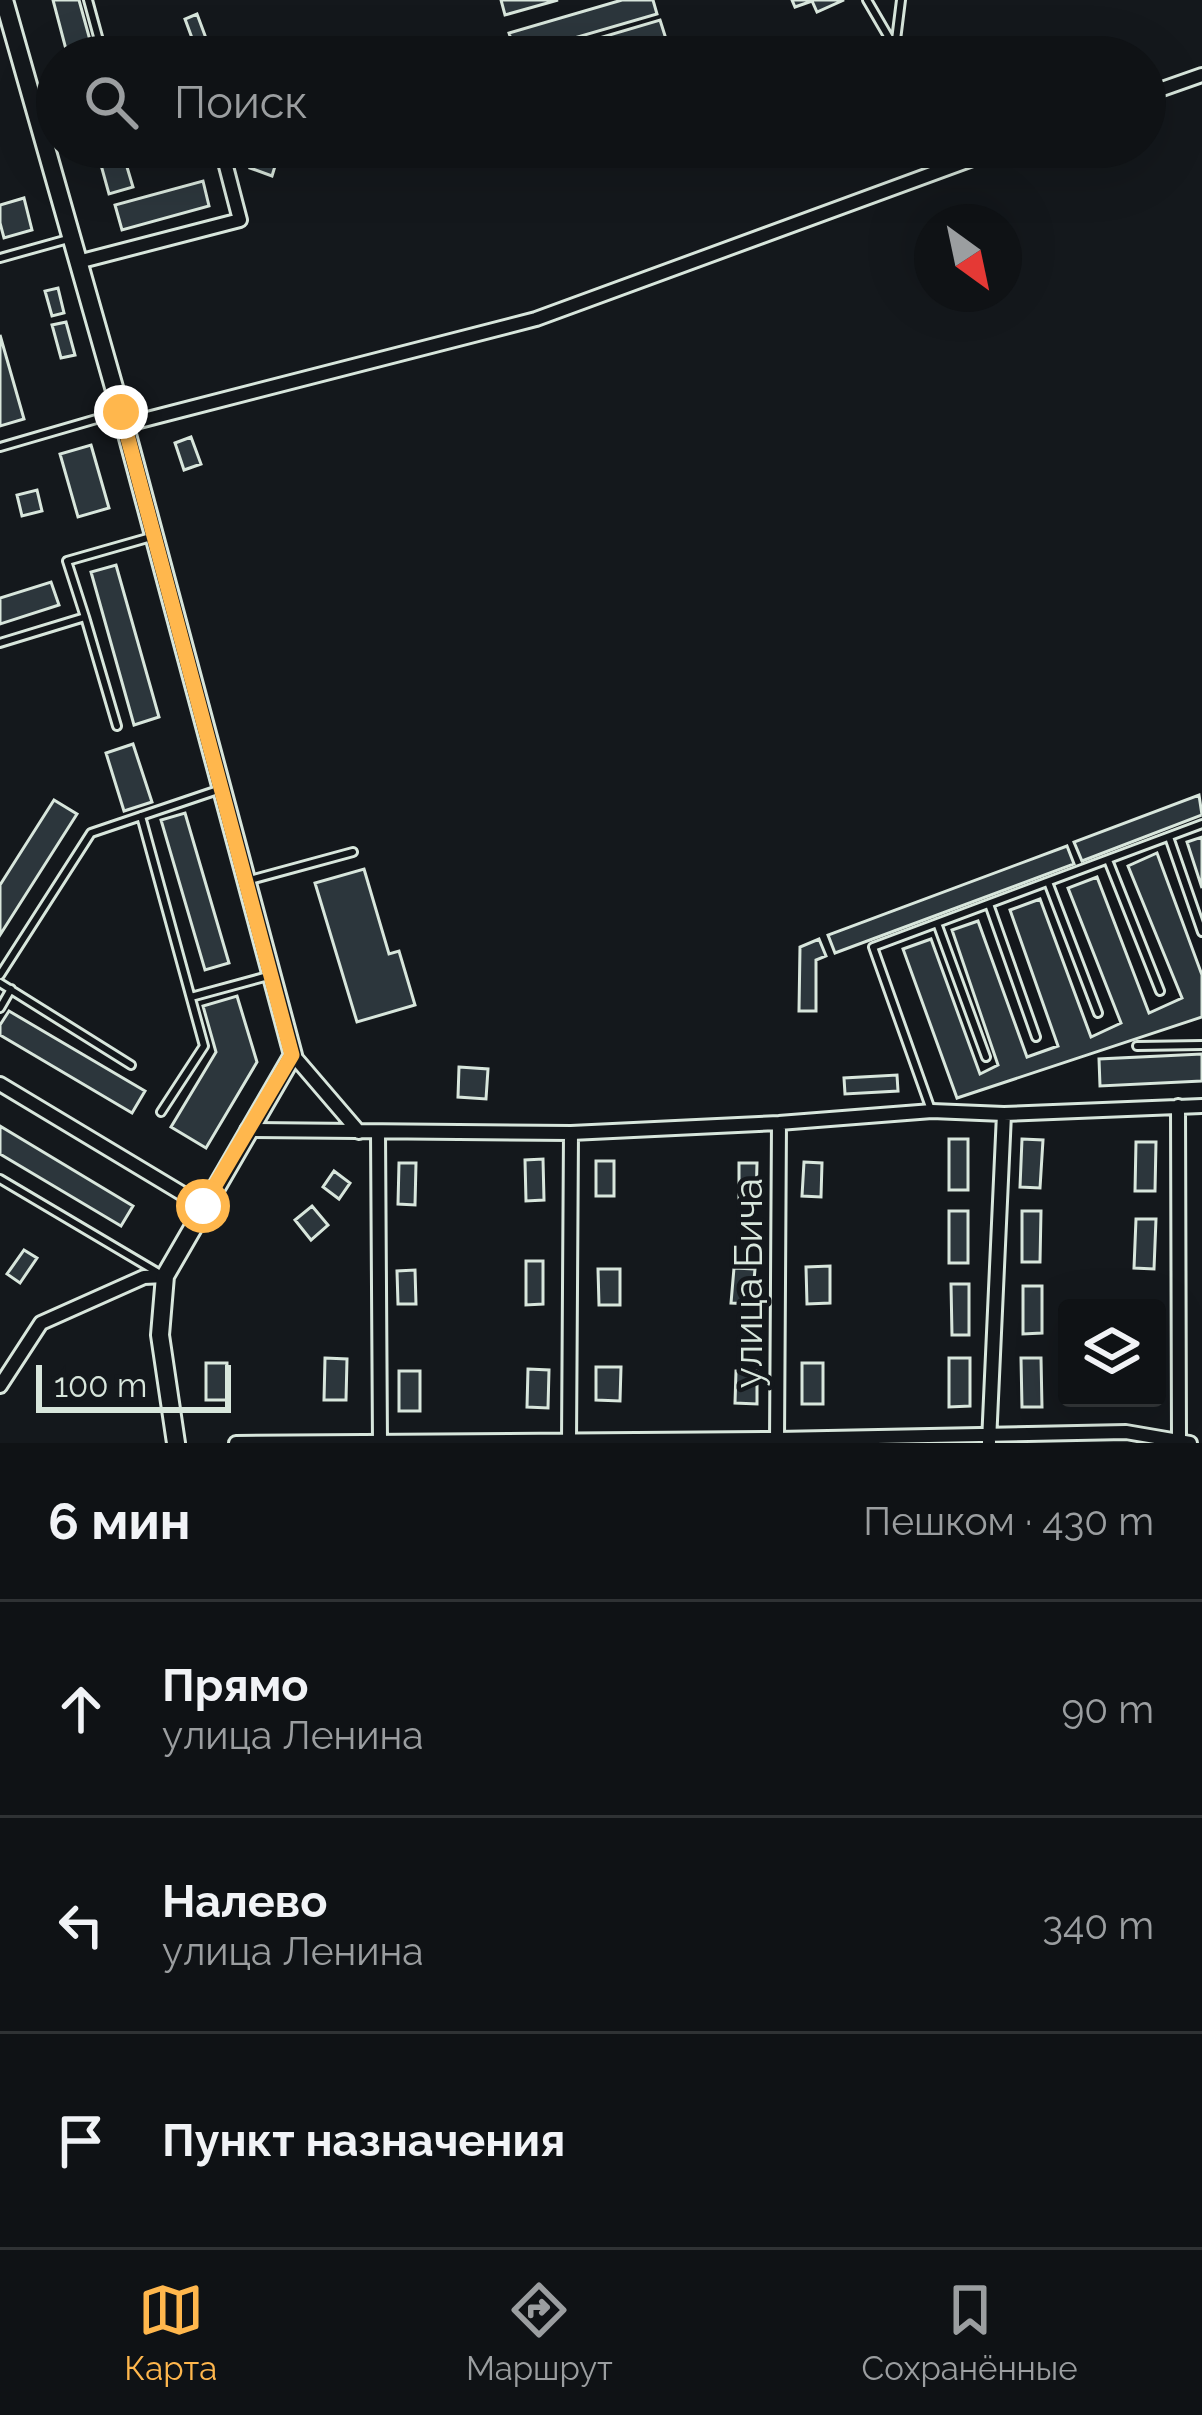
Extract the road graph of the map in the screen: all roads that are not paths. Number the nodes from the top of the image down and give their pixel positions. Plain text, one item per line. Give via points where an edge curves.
1 (4, 0) edge
2 (88, 0) edge
3 (867, 0) edge
4 (902, 0) edge
5 (98, 36) edge
6 (887, 36) edge
7 (899, 36) edge
8 (1202, 75) edge
9 (1166, 88) edge
10 (36, 114) edge
11 (51, 168) edge
12 (226, 168) edge
13 (938, 168) edge
14 (950, 168) edge
15 (939, 172) junction
16 (71, 238) junction
17 (0, 258) edge
18 (78, 262) junction
19 (122, 418) junction
20 (0, 447) edge
21 (154, 536) junction
22 (85, 617) junction
23 (0, 644) edge
24 (117, 726) dead end
25 (222, 789) junction
26 (141, 816) junction
27 (1202, 824) edge
28 (1168, 837) junction
29 (353, 852) dead end
30 (1108, 860) junction
31 (246, 881) junction
32 (1048, 882) junction
33 (989, 904) junction
34 (938, 923) junction
35 (1202, 932) edge
36 (271, 975) junction
37 (0, 979) edge
38 (11, 989) junction
39 (1160, 991) dead end
40 (190, 997) junction
41 (0, 1008) edge
42 (1098, 1013) dead end
43 (1036, 1037) dead end
44 (1202, 1045) edge
45 (1137, 1046) dead end
46 (292, 1055) junction
47 (986, 1058) dead end
48 (131, 1065) dead end
49 (0, 1084) edge
50 (1178, 1106) junction
51 (1202, 1106) edge
52 (932, 1111) junction
53 (161, 1112) dead end
54 (1004, 1114) junction
55 (779, 1123) junction
56 (248, 1130) junction
57 (359, 1132) junction
58 (378, 1132) junction
59 (571, 1133) junction
60 (0, 1180) edge
61 (203, 1206) junction
62 (165, 1276) junction
63 (0, 1386) edge
64 (989, 1439) edge
65 (777, 1441) edge
66 (380, 1442) edge
67 (569, 1442) edge
68 (1182, 1442) edge
69 (176, 1443) edge
70 (236, 1443) edge

1 - 10 street
2 - 5 lane
3 - 6 lane
4 - 7 lane
8 - 9 street
11 - 16 street
12 - 18 street via 240,220
13 - 15 lane
14 - 15 street
15 - 19 street via 536,319
16 - 17 lane
16 - 18 street
18 - 19 street
19 - 20 lane
19 - 21 street
21 - 22 lane via 67,561
21 - 25 street
22 - 23 lane
22 - 24 lane
25 - 26 lane
25 - 31 street
26 - 37 lane via 91,832
26 - 40 lane
27 - 28 lane
28 - 30 lane
28 - 35 lane
29 - 31 lane
30 - 32 lane
30 - 39 lane
31 - 36 street
32 - 33 lane
32 - 42 lane
33 - 34 lane
33 - 43 lane
34 - 47 lane
34 - 52 lane via 873,947
36 - 40 lane
36 - 46 street
37 - 38 lane
38 - 41 lane
38 - 48 lane
40 - 53 lane via 204,1046
44 - 45 lane
46 - 56 street
46 - 57 street
49 - 61 street
50 - 51 street
50 - 54 street
50 - 68 street
52 - 54 street
52 - 55 street
54 - 64 street
55 - 59 street
55 - 65 street, улица Бича
56 - 57 street
56 - 61 street
57 - 58 street
58 - 59 street
58 - 66 street
59 - 67 street
60 - 62 lane
61 - 62 street
62 - 63 street via 144,1277 41,1323
62 - 69 street via 160,1335
64 - 65 street
64 - 68 street via 1126,1432
65 - 67 street
66 - 67 street
66 - 70 street

